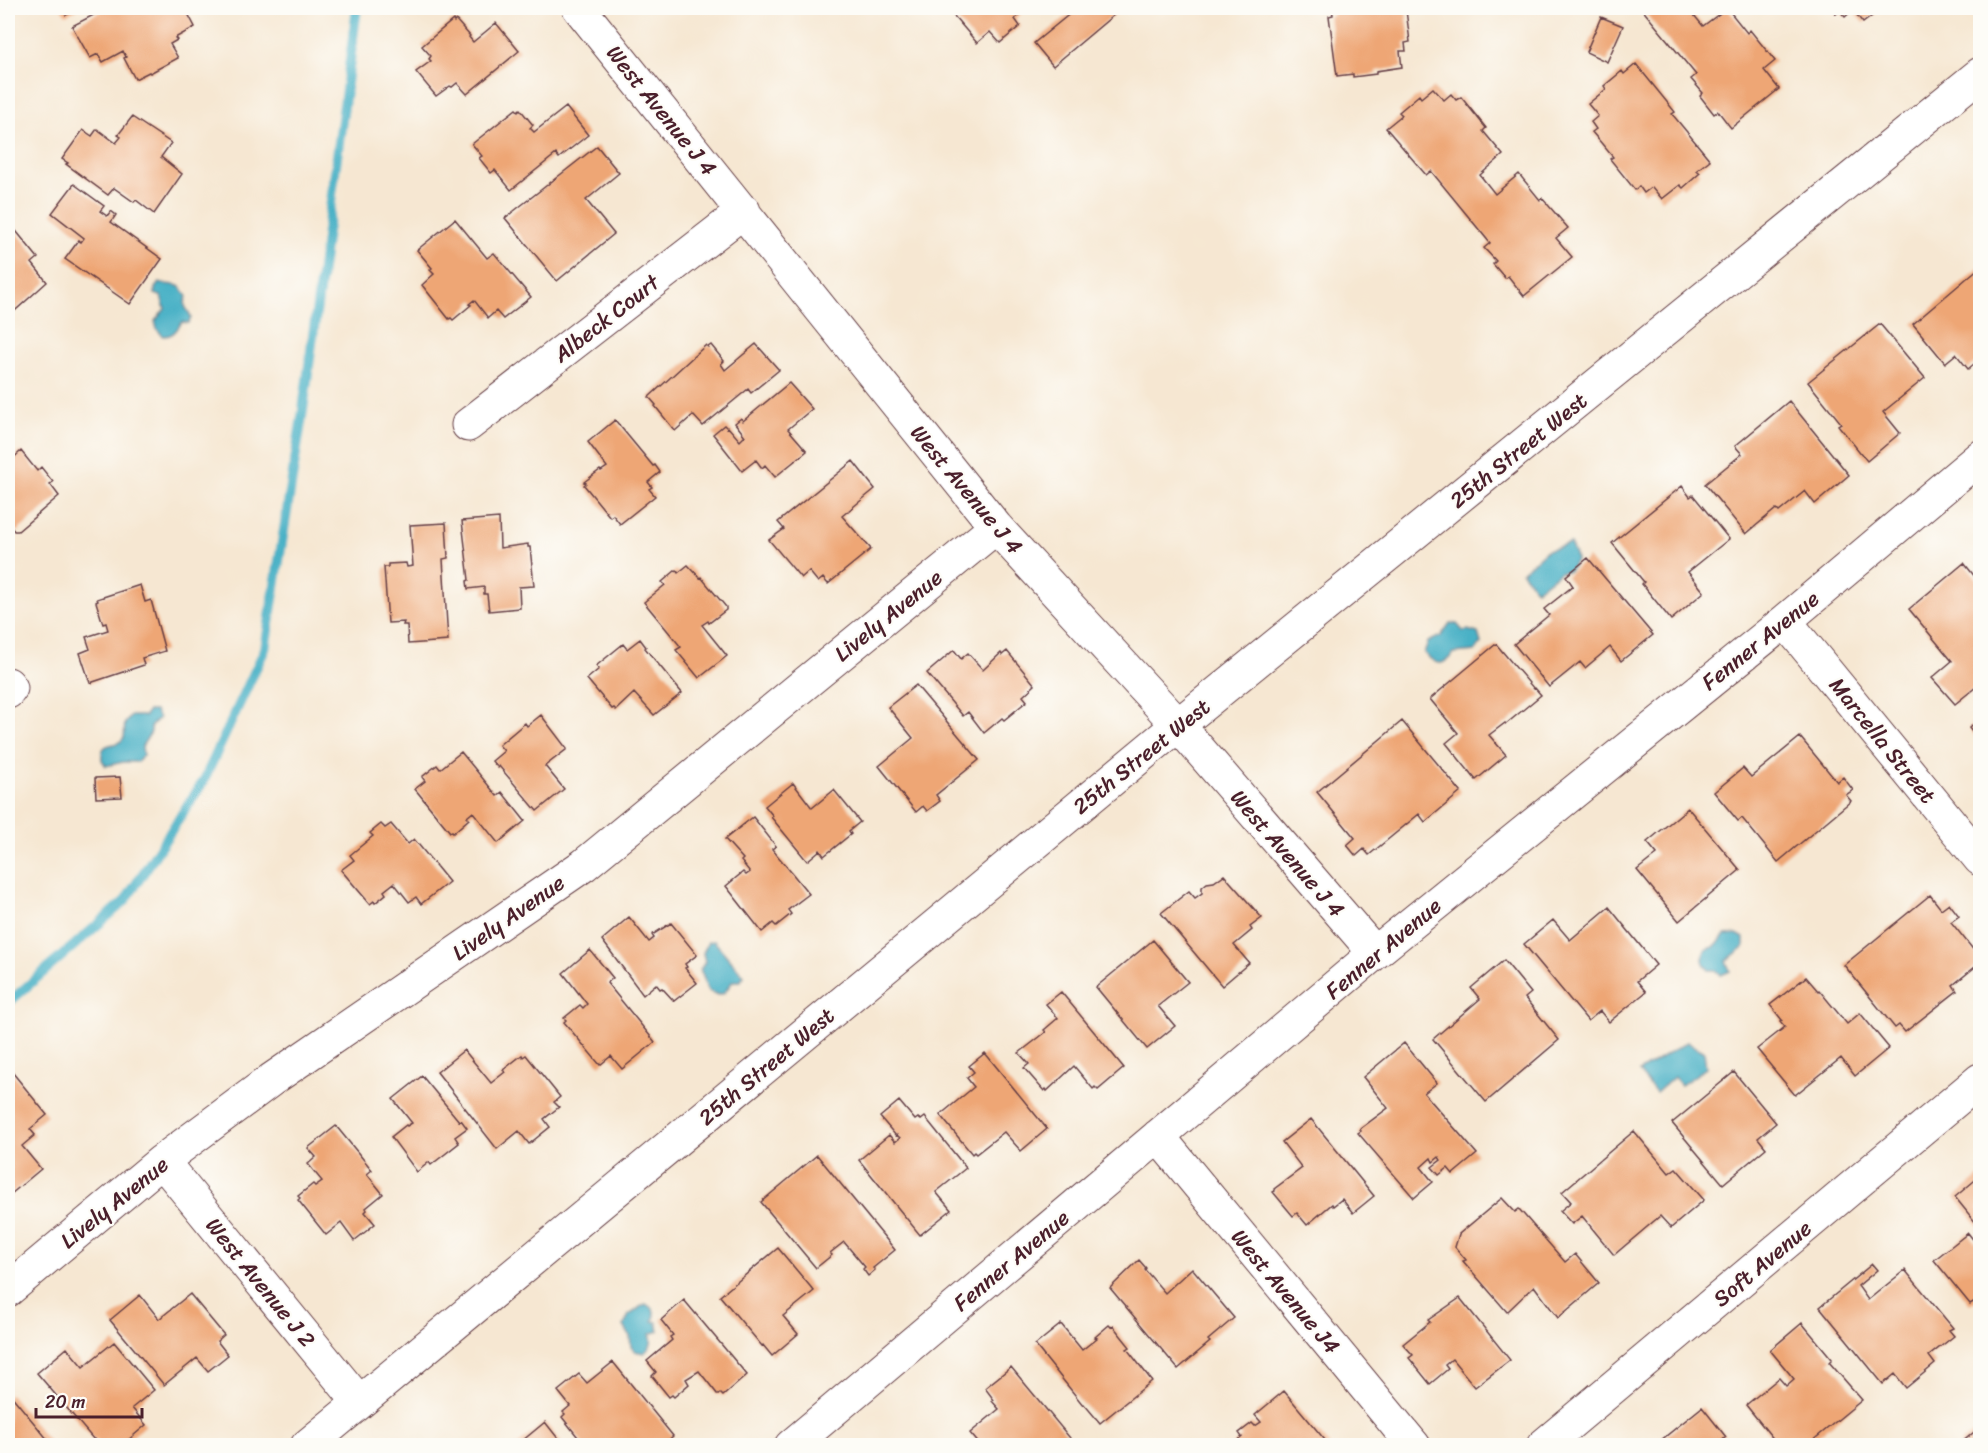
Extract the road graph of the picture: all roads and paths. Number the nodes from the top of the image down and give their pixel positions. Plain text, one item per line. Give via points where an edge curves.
1 (579, 8) edge
2 (1980, 74) edge
3 (744, 212) junction
4 (468, 425) dead end
5 (1980, 457) edge
6 (996, 527) junction
7 (1785, 621) junction
8 (1178, 725) junction
9 (1980, 859) edge
10 (1375, 953) junction
11 (1980, 1080) edge
12 (1158, 1136) junction
13 (162, 1161) junction
14 (8, 1290) edge
15 (359, 1402) junction
16 (307, 1446) edge
17 (791, 1446) edge
18 (1414, 1446) edge
19 (1543, 1446) edge

1 - 3 street, West Avenue J 4
2 - 8 street, 25th Street West
3 - 4 street, Albeck Court
3 - 6 street, West Avenue J 4
5 - 7 street, Fenner Avenue
6 - 8 street, West Avenue J 4
6 - 13 street, Lively Avenue via 584,865 271,1080
7 - 9 street, Marcella Street
7 - 10 street, Fenner Avenue
8 - 10 street, West Avenue J 4
8 - 15 street, 25th Street West
10 - 12 street, Fenner Avenue
11 - 19 street, Soft Avenue
12 - 17 street, Fenner Avenue
12 - 18 street, West Avenue J4
13 - 14 street, Lively Avenue
13 - 15 street, West Avenue J 2
15 - 16 street, 25th Street West

